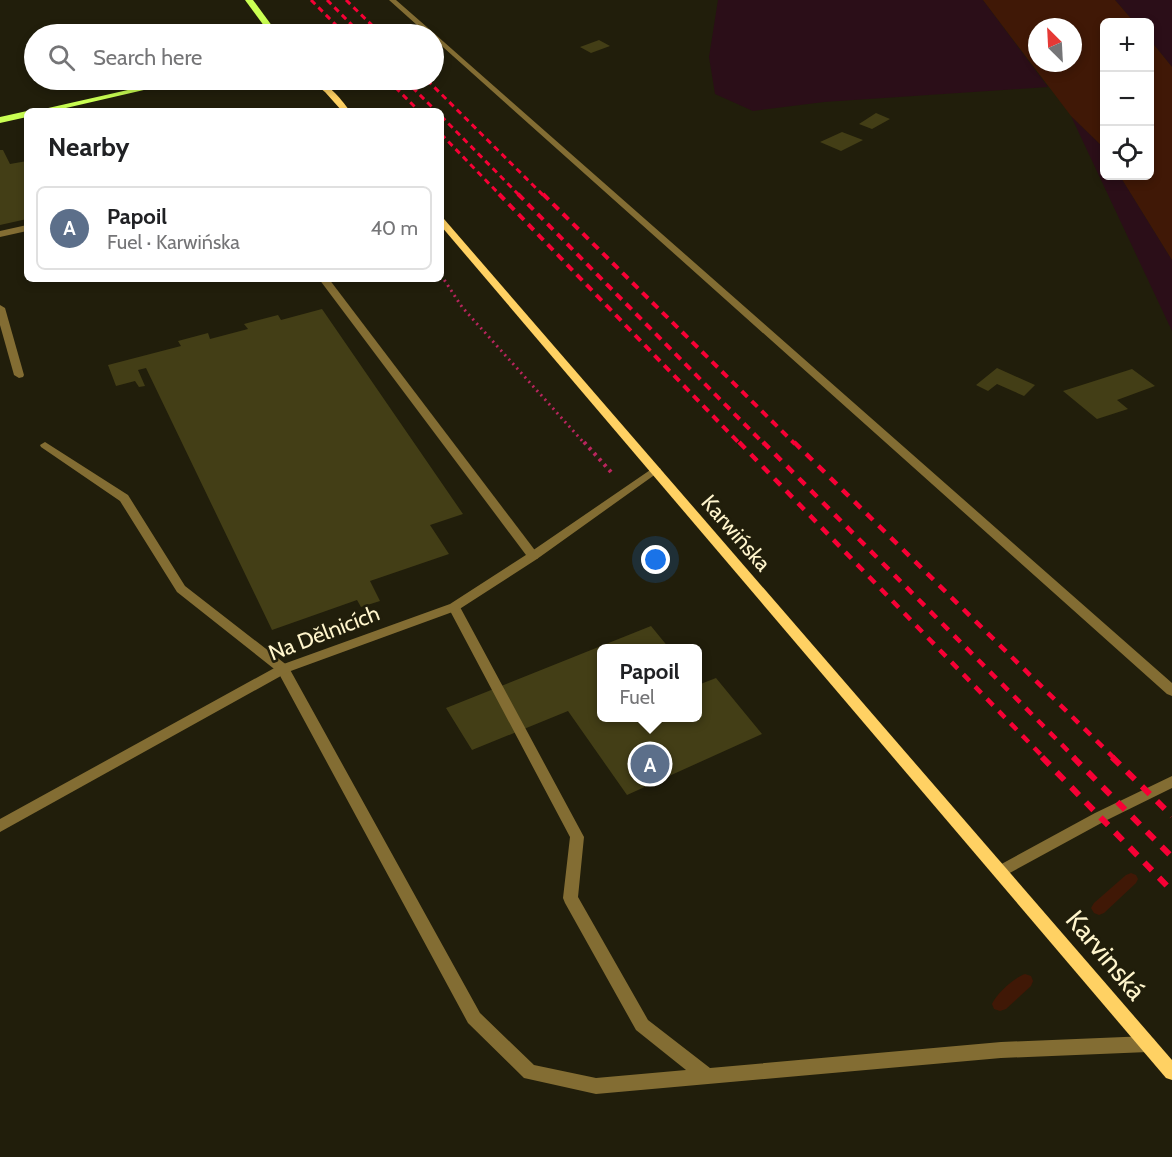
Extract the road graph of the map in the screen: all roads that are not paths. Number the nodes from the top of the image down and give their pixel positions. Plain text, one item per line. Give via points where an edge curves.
1 (249, 0) edge
2 (392, 0) edge
3 (269, 24) edge
4 (419, 24) edge
5 (444, 46) edge
6 (136, 90) edge
7 (328, 90) edge
8 (54, 108) edge
9 (343, 108) edge
10 (24, 115) edge
11 (0, 120) edge
12 (444, 224) edge
13 (24, 229) edge
14 (0, 234) edge
15 (326, 282) edge
16 (0, 308) edge
17 (19, 375) dead end
18 (45, 445) dead end
19 (656, 469) junction
20 (533, 556) junction
21 (454, 607) junction
22 (283, 669) junction
23 (1172, 691) edge
24 (1172, 782) edge
25 (0, 826) edge
26 (1001, 872) junction
27 (1148, 1044) junction
28 (1172, 1072) edge
29 (707, 1076) junction

1 - 3 main road
2 - 4 street
5 - 23 street
6 - 8 main road
7 - 9 main road
10 - 11 main road
12 - 19 main road, Karwińska
13 - 14 street
15 - 20 street
16 - 17 street
18 - 22 street via 124,498 181,589
19 - 20 street, Na Dělnicích
19 - 26 main road, Karwińska
20 - 21 street, Na Dělnicích
21 - 22 street, Na Dělnicích
21 - 29 street via 577,837 570,898 642,1025
22 - 25 street, Na Dělnicích
22 - 29 street via 474,1018 530,1072 596,1086
24 - 26 street
26 - 27 main road, Karvinská
27 - 28 main road, Karvinská
27 - 29 street via 1001,1050

